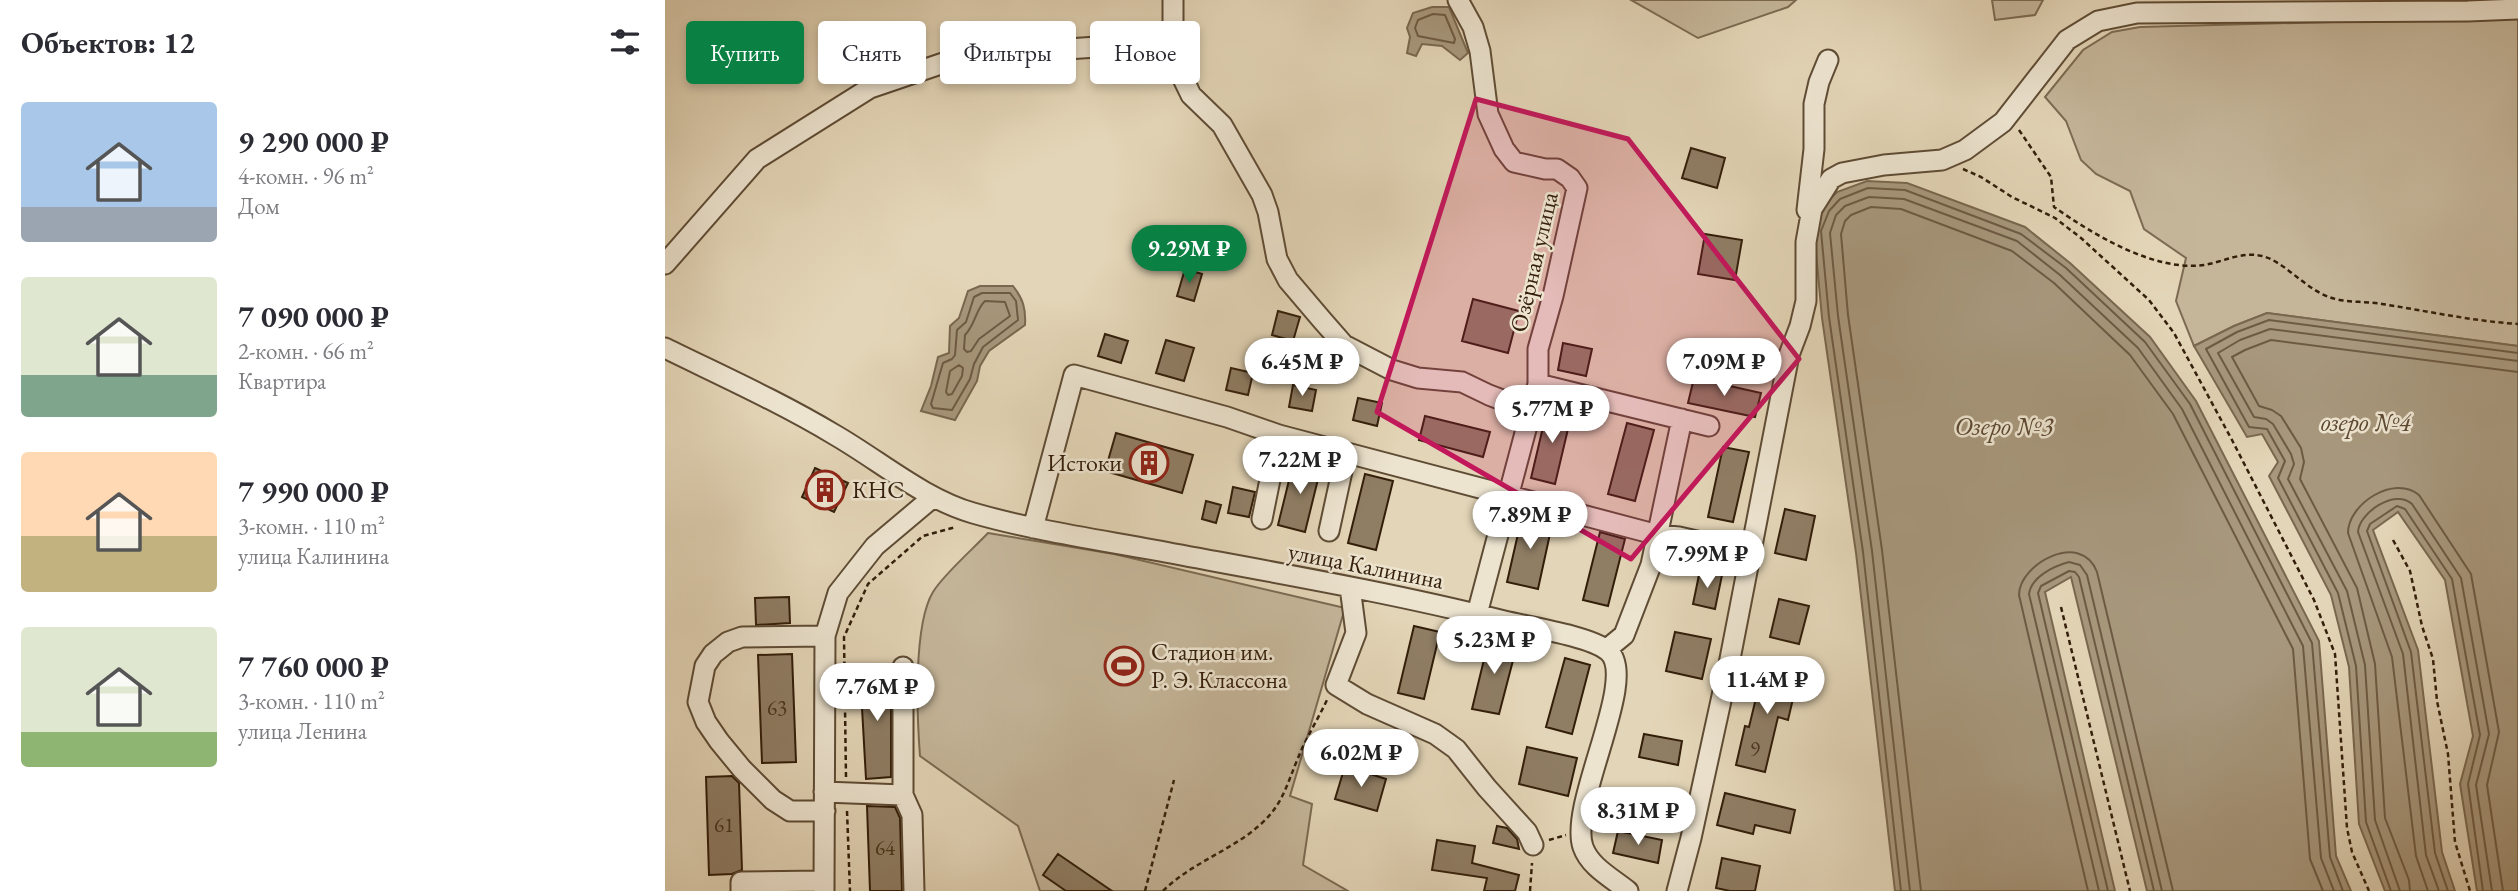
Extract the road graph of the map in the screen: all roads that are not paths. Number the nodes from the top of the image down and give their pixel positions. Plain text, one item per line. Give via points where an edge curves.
1 (1173, 0) edge
2 (1458, 0) edge
3 (2518, 9) edge
4 (1173, 21) edge
5 (1090, 48) edge
6 (1828, 60) dead end
7 (1186, 84) edge
8 (1808, 228) junction
9 (665, 264) edge
10 (665, 348) edge
11 (1538, 384) junction
12 (1531, 411) junction
13 (1682, 419) junction
14 (1709, 426) dead end
15 (1279, 435) junction
16 (1346, 453) junction
17 (1507, 496) junction
18 (932, 498) junction
19 (1262, 519) dead end
20 (1033, 528) junction
21 (1329, 531) dead end
22 (1658, 535) junction
23 (1749, 553) junction
24 (1350, 587) junction
25 (1477, 614) junction
26 (825, 636) junction
27 (1607, 649) junction
28 (903, 667) dead end
29 (903, 795) junction
30 (825, 802) junction
31 (1533, 845) dead end
32 (824, 886) edge
33 (741, 891) edge
34 (913, 891) edge
35 (1628, 891) edge
36 (1677, 891) edge

1 - 4 street
2 - 11 street, Озёрная улица via 1473,27 1488,114 1504,149 1514,162 1557,169 1577,188 1538,349
3 - 8 street via 2137,13 2098,21 2067,40 2003,122 1965,150 1942,160 1842,173 1831,179 1821,194
5 - 9 street via 964,56 870,88 757,159
6 - 8 street via 1814,104
7 - 12 street via 1221,125 1262,195 1277,259 1288,280 1344,345 1392,370 1462,382
8 - 23 street via 1806,301 1790,355
10 - 18 street, улица Калинина via 821,426
11 - 12 street
11 - 13 street
12 - 17 street
13 - 14 street
13 - 22 street
15 - 16 street
15 - 19 street
15 - 20 street via 1074,375
16 - 17 street
16 - 21 street
17 - 22 street
17 - 25 street
18 - 20 street, улица Калинина
18 - 26 street via 875,546 838,593
20 - 24 street, улица Калинина
22 - 23 street
22 - 27 street via 1625,635
23 - 36 street via 1726,678
24 - 25 street, улица Калинина
24 - 31 street via 1356,634 1336,685 1456,749
25 - 27 street, улица Калинина
26 - 30 street
26 - 30 street via 742,636 727,642 705,666 698,702 719,741 773,800 790,811
27 - 35 street via 1618,671 1617,690 1589,786 1582,845 1590,862
28 - 29 street
29 - 30 street
29 - 34 street via 912,815
30 - 32 street
32 - 33 street via 741,882

